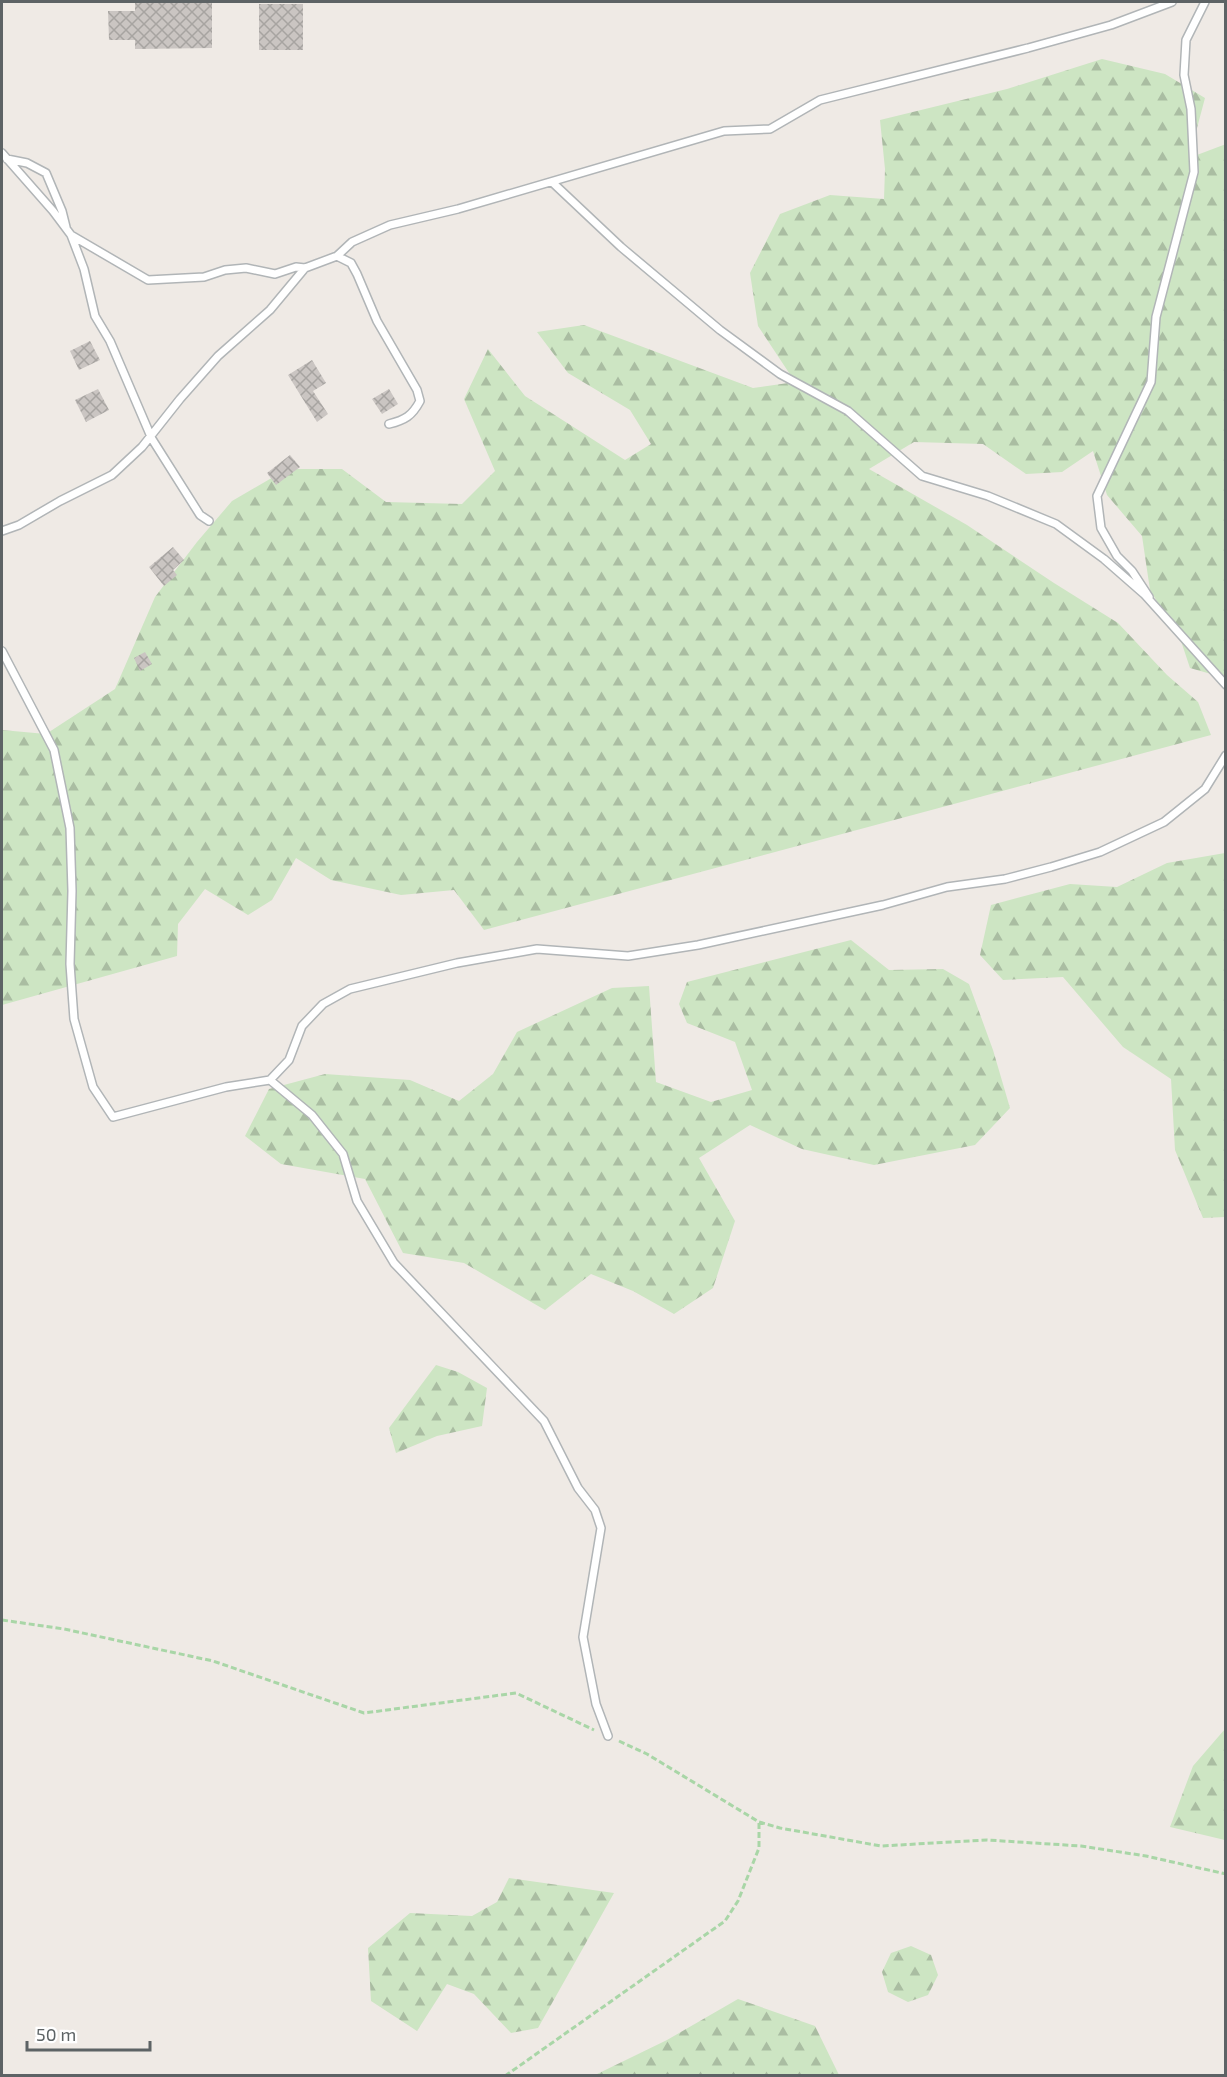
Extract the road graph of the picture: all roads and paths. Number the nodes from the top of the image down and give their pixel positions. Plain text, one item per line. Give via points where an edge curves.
1 (1172, 2) edge
2 (1205, 2) edge
3 (4, 156) edge
4 (552, 182) junction
5 (66, 228) junction
6 (71, 235) junction
7 (337, 256) junction
8 (305, 268) junction
9 (389, 424) dead end
10 (150, 435) junction
11 (209, 521) dead end
12 (2, 531) edge
13 (1154, 605) junction
14 (2, 651) edge
15 (1226, 685) edge
16 (1226, 755) edge
17 (270, 1080) junction
18 (2, 1620) edge
19 (608, 1736) junction
20 (759, 1822) junction
21 (1226, 1874) edge
22 (505, 2076) edge

1 - 4 lane via 1111,25 820,100 770,129 724,130
2 - 13 lane via 1186,40 1184,75 1191,109 1194,172 1156,317 1151,382 1098,496 1101,528
3 - 5 lane
3 - 5 lane via 46,173
4 - 7 lane via 390,225 352,242
4 - 13 lane via 621,247 720,330 780,374 848,411 922,476 988,496 1056,524 1104,559
5 - 6 lane
6 - 8 lane via 148,280 204,278 246,268 274,274
6 - 10 lane via 96,316
7 - 8 lane
7 - 9 lane via 351,263 376,321 417,390 420,401 413,414
8 - 10 lane via 270,310 218,356
10 - 11 lane via 200,515
10 - 12 lane via 112,475
13 - 15 lane
14 - 17 lane via 54,750 59,773 70,828 74,1019 93,1087 113,1117 226,1087
16 - 17 lane via 1205,789 1164,822 1100,852 1051,867 698,945 628,956 537,949 457,963 350,989 323,1004 302,1026 290,1060
17 - 19 lane via 312,1115 343,1154 357,1202 394,1263 544,1421 578,1488 595,1510 601,1528 583,1637 596,1704
18 - 19 path via 213,1661 364,1713 516,1693
19 - 20 path via 647,1754
20 - 21 path via 881,1846 987,1840 1081,1846
20 - 22 path via 759,1848 738,1901 724,1921

